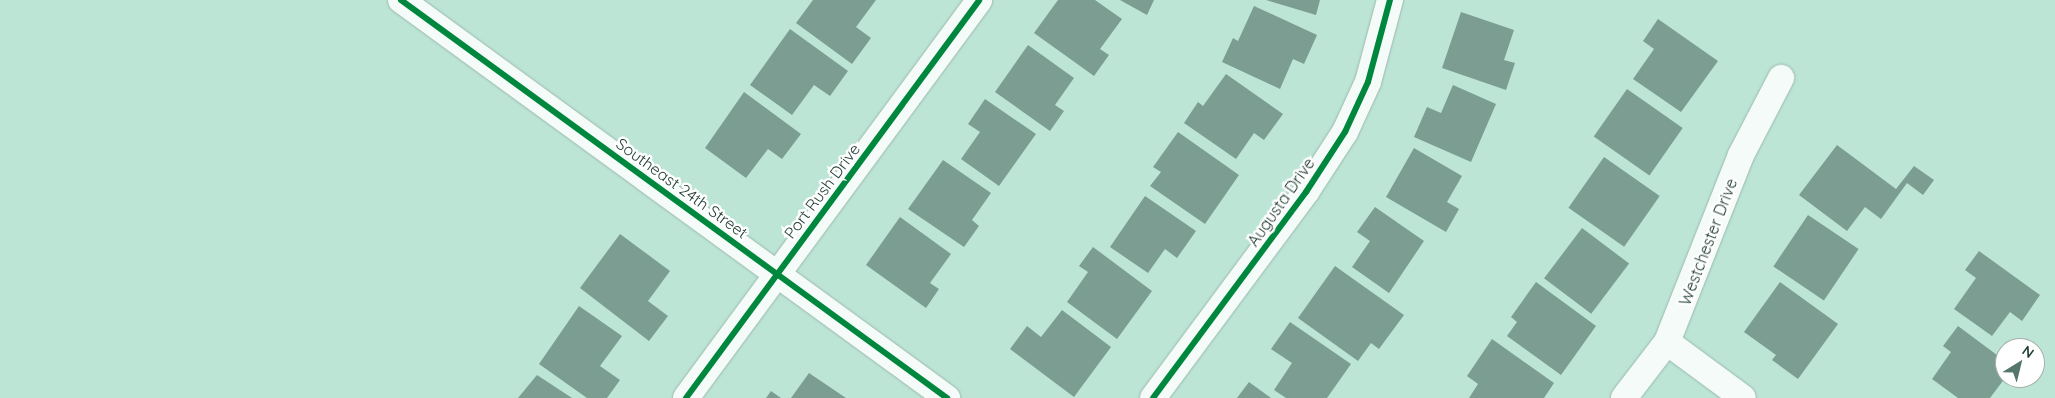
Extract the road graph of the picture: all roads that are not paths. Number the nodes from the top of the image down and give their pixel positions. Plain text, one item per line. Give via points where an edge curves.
1 (401, 0) edge
2 (979, 0) edge
3 (1390, 0) edge
4 (1780, 78) dead end
5 (777, 274) junction
6 (1667, 342) junction
7 (686, 398) edge
8 (947, 398) edge
9 (1153, 398) edge
10 (1624, 398) edge
11 (1743, 398) edge

1 - 5 street, Southeast 24th Street
2 - 5 street, Port Rush Drive
3 - 9 street, Augusta Drive via 1368,82 1345,132 1306,192
4 - 6 street, Westchester Drive via 1741,155
5 - 7 street, Port Rush Drive
5 - 8 street, Southeast 24th Street
6 - 10 street, Westchester Drive
6 - 11 street

